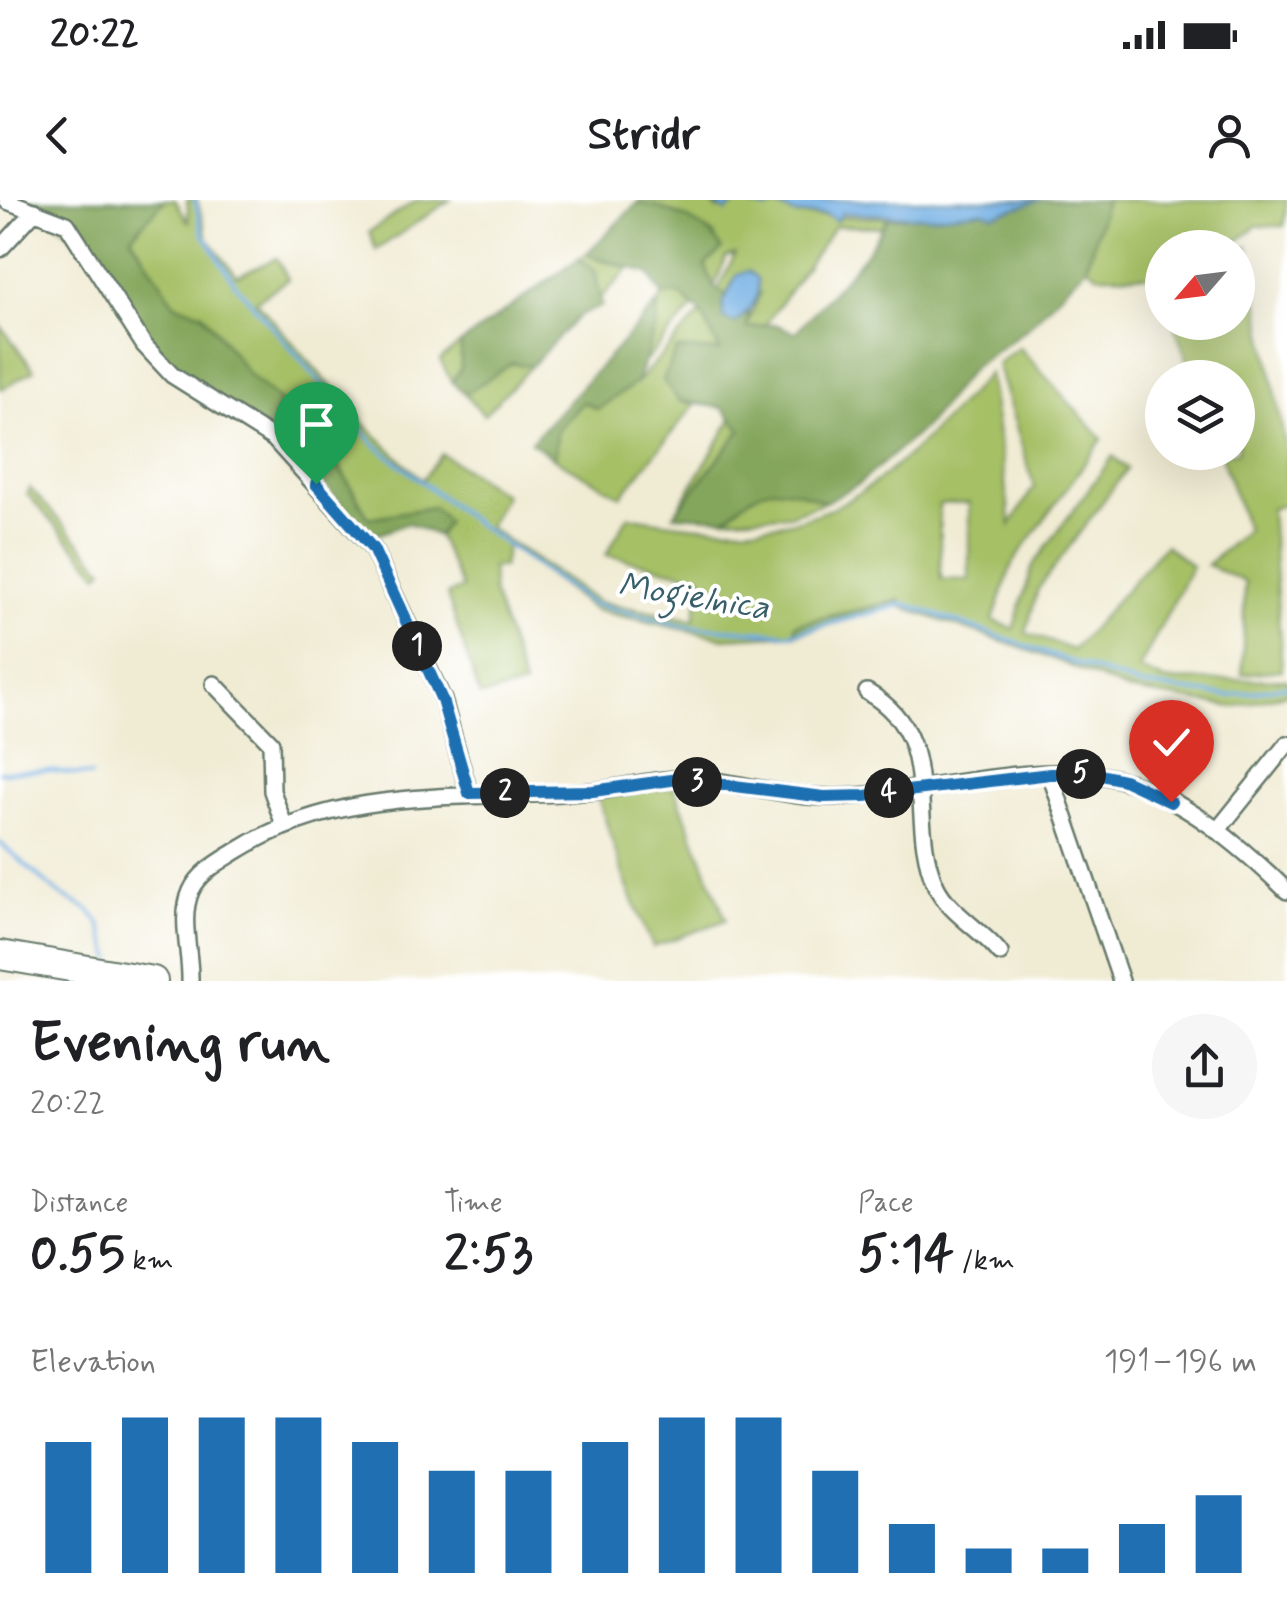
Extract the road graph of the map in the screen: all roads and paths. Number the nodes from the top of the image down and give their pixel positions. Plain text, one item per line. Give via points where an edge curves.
1 (8, 201) edge
2 (35, 210) junction
3 (0, 249) edge
4 (214, 684) dead end
5 (867, 692) dead end
6 (1287, 744) edge
7 (1050, 774) junction
8 (922, 789) junction
9 (469, 793) junction
10 (284, 826) junction
11 (1217, 830) junction
12 (1287, 891) edge
13 (1000, 953) dead end
14 (0, 956) edge
15 (153, 981) edge
16 (190, 981) edge
17 (1121, 981) edge

1 - 2 street
2 - 3 street
2 - 9 street via 66,224 113,302 172,375 274,439 373,549 442,700
4 - 10 street via 270,743 272,791
5 - 8 street via 882,701 917,750
6 - 11 street
7 - 8 street
7 - 11 street via 1124,780
7 - 17 street
8 - 9 street via 824,797 678,779 593,791
8 - 13 street via 922,832 938,890
9 - 10 street via 350,806
10 - 16 street via 211,868 191,891
11 - 12 street
14 - 15 highway

